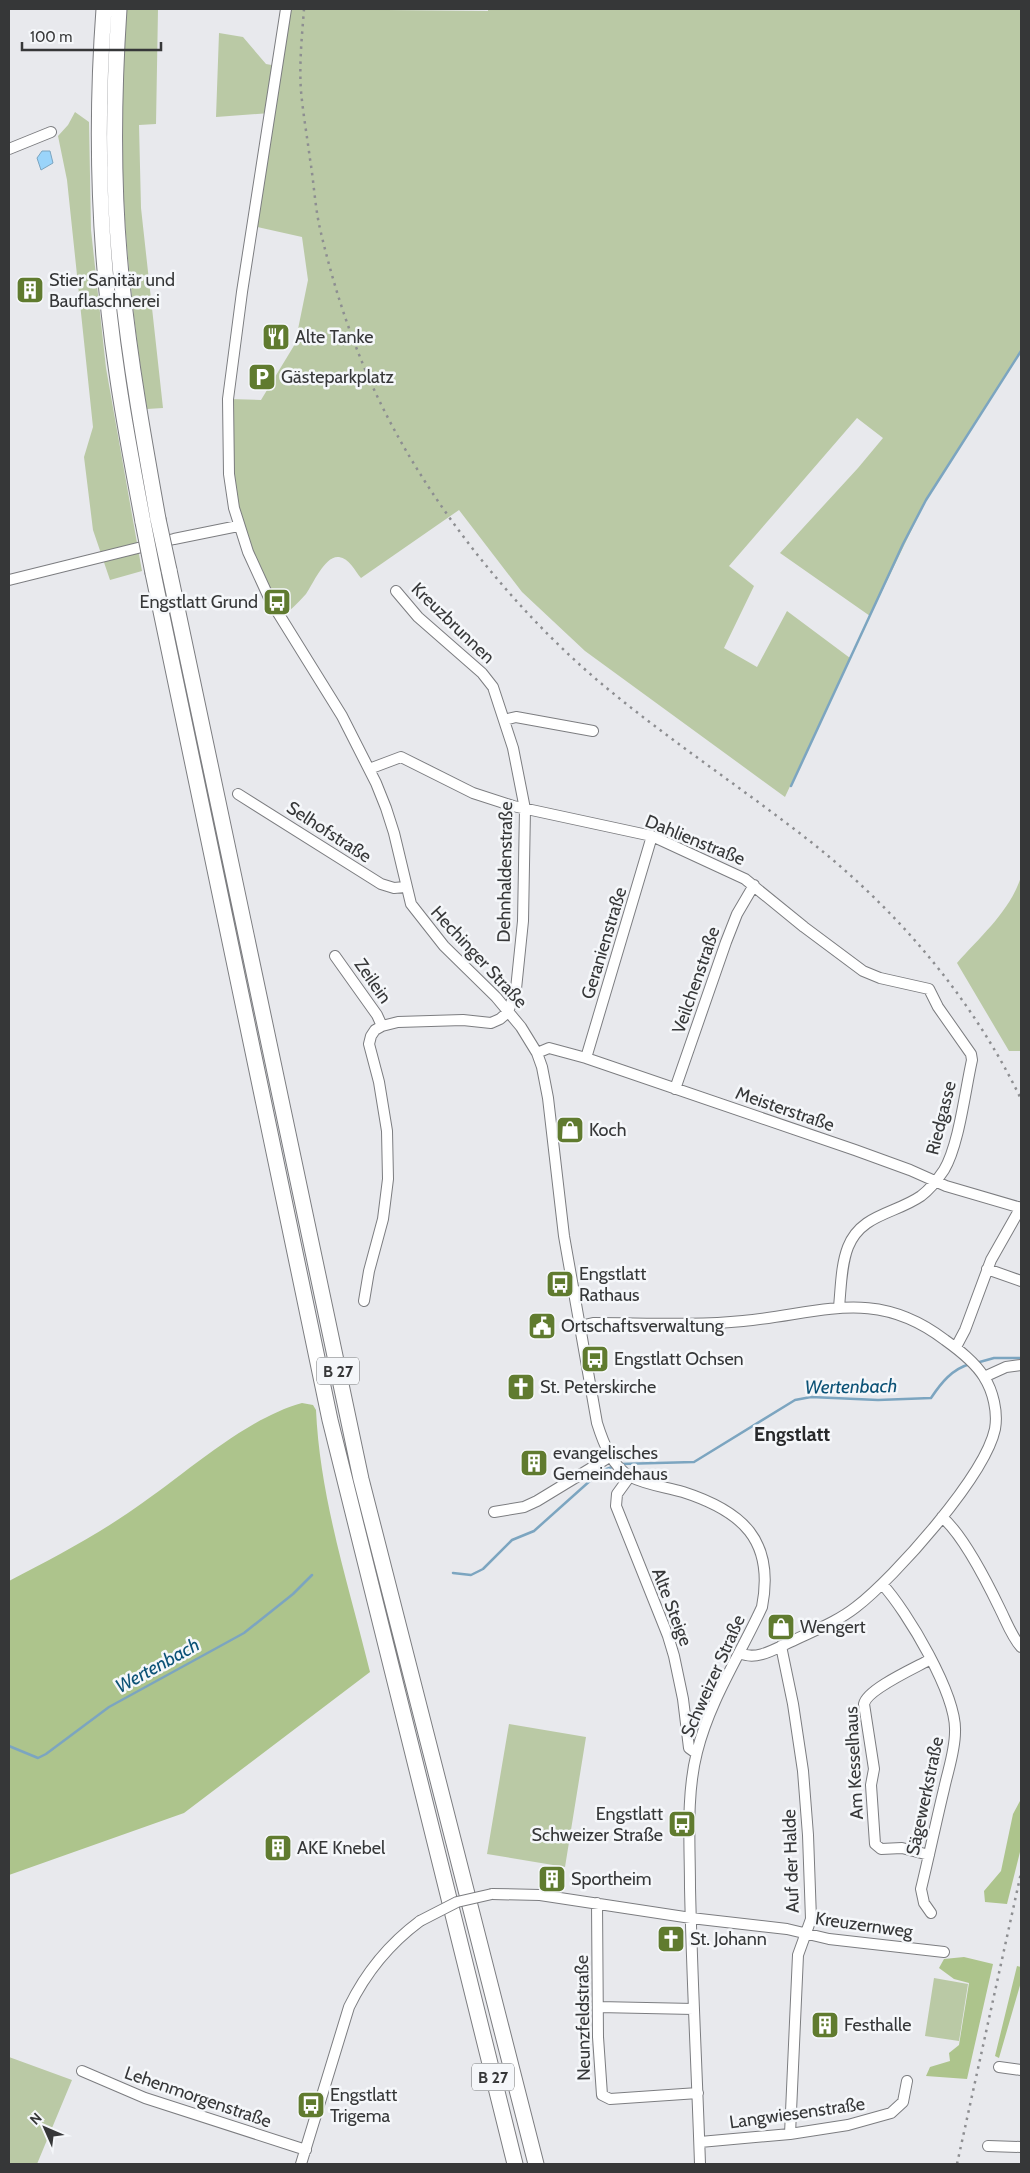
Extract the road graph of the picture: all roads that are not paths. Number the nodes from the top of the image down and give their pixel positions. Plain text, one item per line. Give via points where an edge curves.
1 (104, 9) edge
2 (119, 9) edge
3 (286, 9) edge
4 (51, 132) dead end
5 (9, 149) edge
6 (238, 526) junction
7 (9, 580) edge
8 (396, 591) dead end
9 (487, 678) joint
10 (504, 720) junction
11 (593, 731) dead end
12 (369, 769) junction
13 (238, 794) dead end
14 (525, 809) junction
15 (652, 836) junction
16 (754, 885) junction
17 (405, 888) junction
18 (335, 956) dead end
19 (930, 989) joint
20 (508, 1012) junction
21 (382, 1026) junction
22 (537, 1053) junction
23 (586, 1058) junction
24 (675, 1089) junction
25 (935, 1181) junction
26 (1021, 1208) edge
27 (987, 1269) junction
28 (1021, 1281) edge
29 (364, 1301) dead end
30 (839, 1307) junction
31 (580, 1326) junction
32 (956, 1347) junction
33 (1021, 1365) edge
34 (981, 1373) junction
35 (611, 1456) junction
36 (626, 1473) junction
37 (494, 1512) dead end
38 (942, 1517) junction
39 (882, 1584) junction
40 (781, 1646) junction
41 (1021, 1647) edge
42 (740, 1653) junction
43 (931, 1659) junction
44 (696, 1753) junction
45 (929, 1855) junction
46 (597, 1903) junction
47 (931, 1913) dead end
48 (691, 1918) junction
49 (805, 1933) junction
50 (944, 1952) dead end
51 (598, 2007) junction
52 (694, 2009) junction
53 (999, 2067) dead end
54 (1021, 2070) edge
55 (82, 2071) dead end
56 (907, 2081) dead end
57 (698, 2093) junction
58 (790, 2134) junction
59 (700, 2142) junction
60 (988, 2146) dead end
61 (1021, 2147) edge
62 (306, 2150) junction
63 (301, 2164) edge
64 (516, 2164) edge
65 (536, 2164) edge
66 (700, 2164) edge

1 - 64 highway, B 27, bridge via 100,74 102,232 116,371 143,522 330,1420
2 - 65 highway, B 27, bridge via 115,124 121,282 139,415 158,519 360,1479
3 - 6 street, Hechinger Straße via 228,399 229,474
4 - 5 street
6 - 7 street
6 - 12 street, Hechinger Straße via 280,618 342,716
8 - 9 street, Kreuzbrunnen via 418,617
9 - 10 street, Dehnhaldenstraße
10 - 11 street via 516,717
10 - 14 street, Dehnhaldenstraße
12 - 14 street, Dahlienstraße via 401,757 407,758 473,793
12 - 17 street, Hechinger Straße via 389,816
13 - 17 street, Selhofstraße via 381,884
14 - 15 street, Dahlienstraße
14 - 20 street, Dehnhaldenstraße via 523,921 516,989
15 - 16 street, Dahlienstraße
15 - 23 street, Geranienstraße
16 - 19 street, Dahlienstraße via 863,971
16 - 24 street, Veilchenstraße via 726,942
17 - 20 street, Hechinger Straße via 424,923
18 - 21 street, Zeilein
19 - 25 street, Riedgasse via 972,1060 952,1154
20 - 21 street via 491,1022 413,1021
20 - 22 street, Hechinger Straße
21 - 29 street via 375,1030 369,1044 387,1131 388,1178 383,1219 368,1271
22 - 23 street, Meisterstraße via 549,1048
22 - 31 street, Hechinger Straße via 548,1098 562,1227
23 - 24 street, Meisterstraße
24 - 25 street, Meisterstraße
25 - 26 street, Meisterstraße
25 - 30 street, Riedgasse via 921,1196 874,1218 856,1232 848,1246 842,1272
26 - 27 street
27 - 28 street
27 - 32 street
30 - 31 street via 743,1321 593,1323
30 - 32 street via 900,1314 934,1331
31 - 35 street via 597,1423
32 - 34 street
33 - 34 street
34 - 38 street via 994,1406 993,1435 983,1458
35 - 36 street
35 - 37 street via 537,1501 507,1512
36 - 42 street, Schweizer Straße via 724,1509 748,1529 761,1554 766,1578 762,1607
36 - 44 street, Alte Steige via 617,1494 616,1506 668,1636 683,1699 689,1748
38 - 39 street
38 - 41 street via 956,1532
39 - 40 street via 856,1607 832,1622
39 - 43 street, Sägewerkstraße via 902,1609
40 - 42 street via 752,1657
40 - 49 street, Auf der Halde via 794,1704 803,1771 811,1919
42 - 44 street, Schweizer Straße via 712,1708
43 - 45 street, Sägewerkstraße via 952,1706 956,1732
43 - 45 street, Am Kesselhaus via 890,1680 867,1697 864,1704 874,1769 871,1785 875,1844 880,1849 902,1848
44 - 48 street, Schweizer Straße via 690,1825
45 - 47 street, Sägewerkstraße via 921,1889 924,1903
46 - 48 street, Kreuzernweg
46 - 51 street, Neunzfeldstraße
46 - 62 street, Kreuzernweg, bridge via 540,1895 492,1894 457,1902 406,1932 380,1957 348,2007
48 - 49 street, Kreuzernweg
48 - 52 street, Schweizer Straße
49 - 50 street, Kreuzernweg via 829,1939
49 - 58 street, Auf der Halde via 798,1955
51 - 52 street
51 - 57 street, Neunzfeldstraße via 602,2095 610,2099
52 - 57 street, Schweizer Straße
53 - 54 street
55 - 62 street, Lehenmorgenstraße via 145,2098
56 - 58 street, Langwiesenstraße via 902,2102 891,2113 848,2125
57 - 59 street, Schweizer Straße
58 - 59 street, Langwiesenstraße
59 - 66 street, Schweizer Straße
60 - 61 street
62 - 63 street, Kreuzernweg

